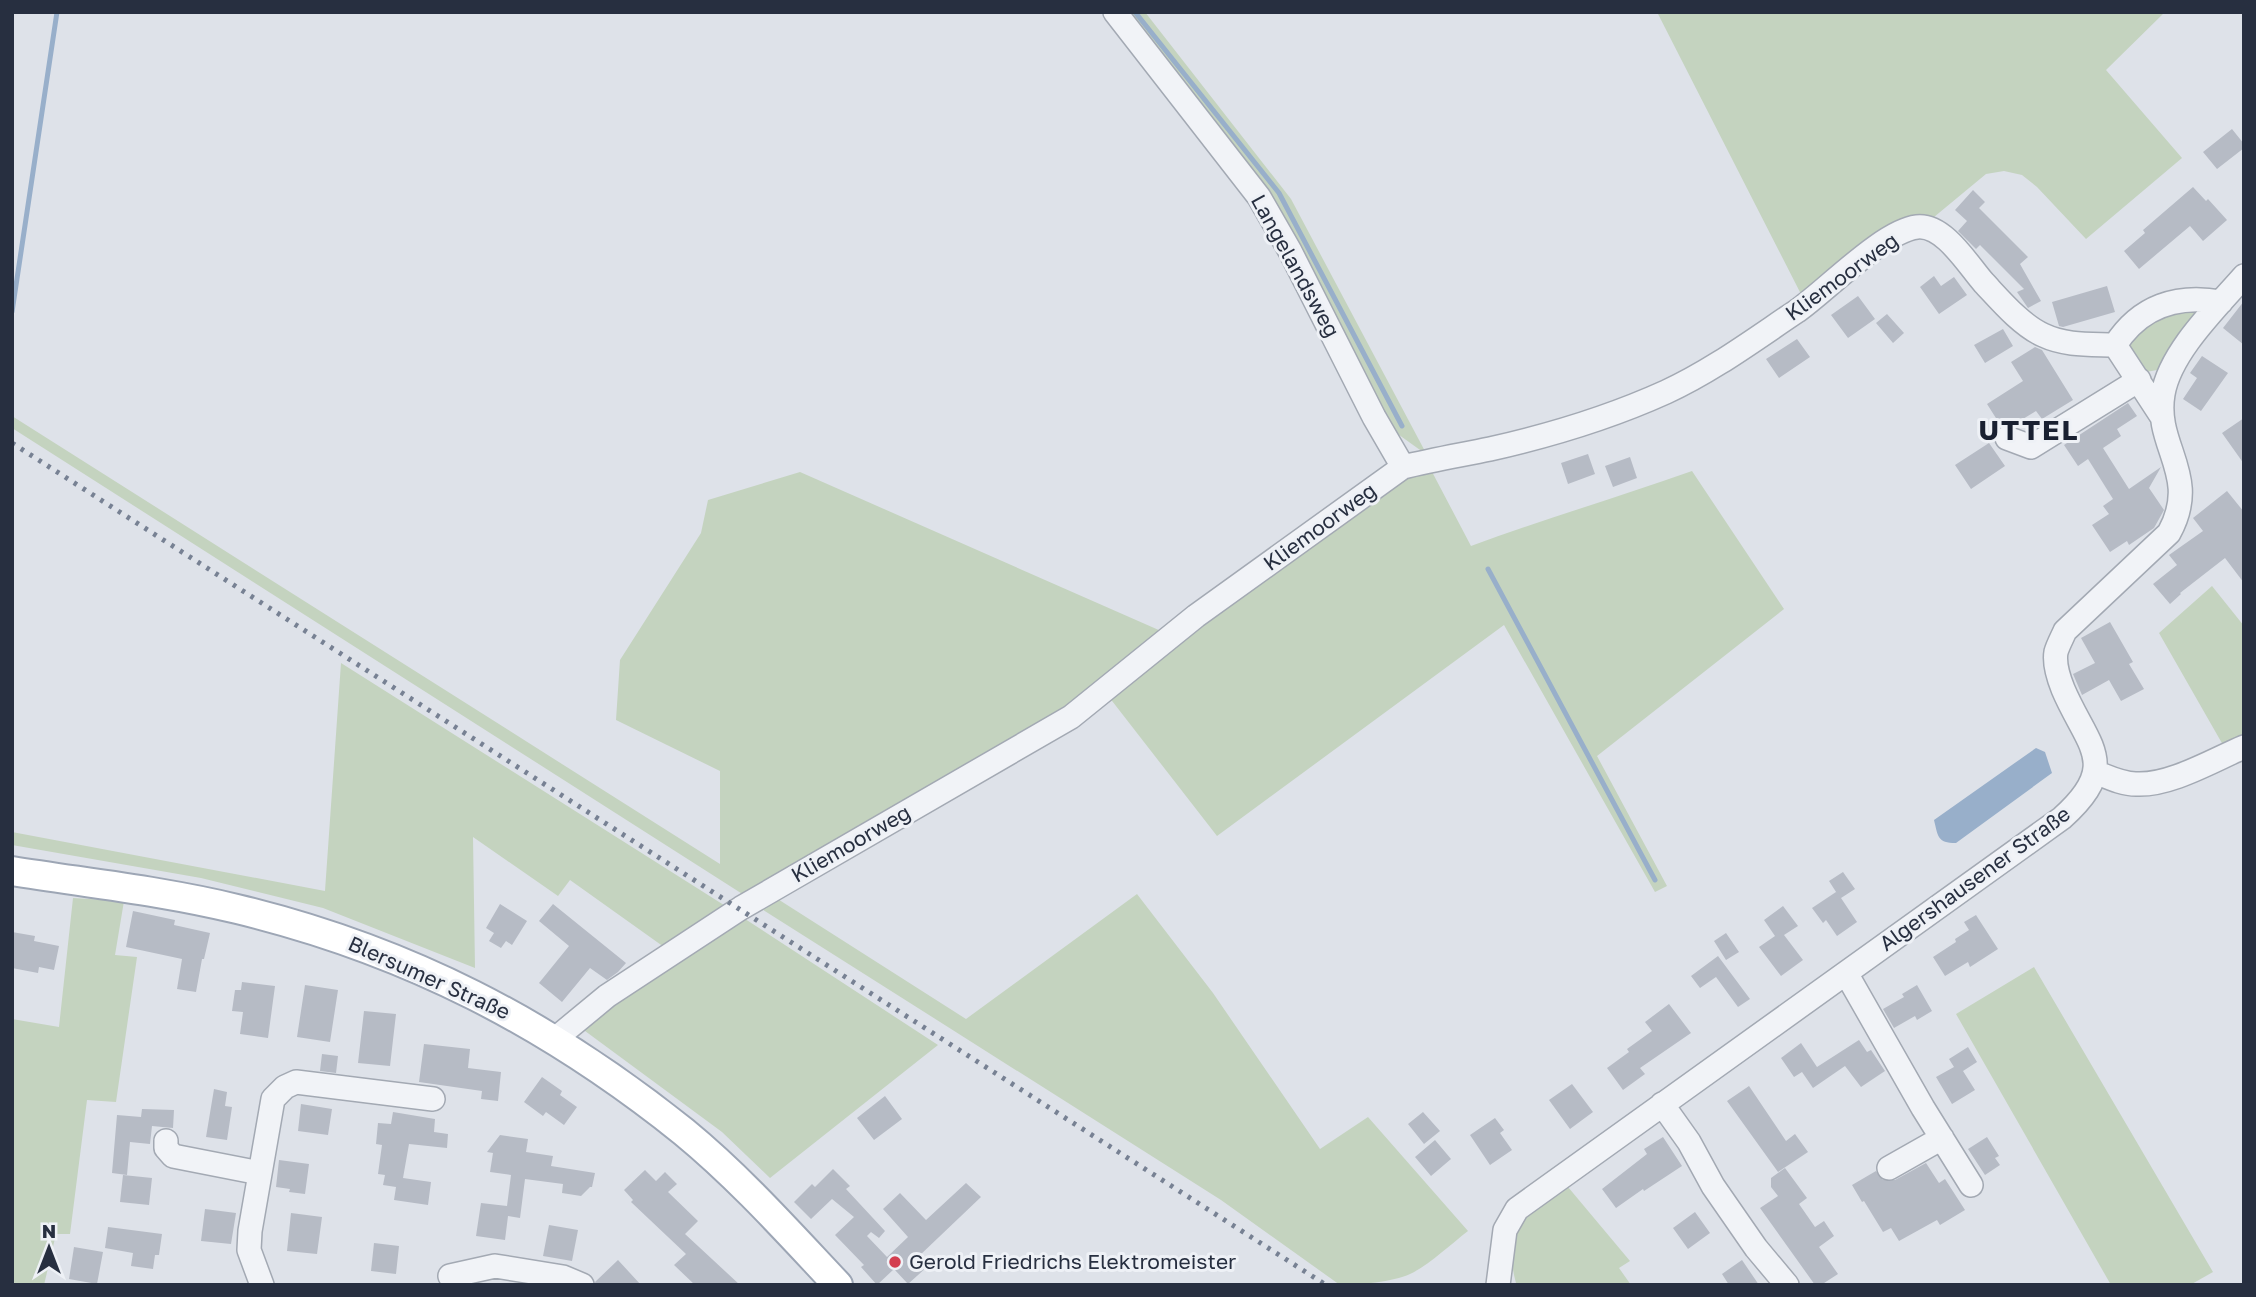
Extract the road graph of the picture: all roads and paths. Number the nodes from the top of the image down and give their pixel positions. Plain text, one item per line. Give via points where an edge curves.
1 (1115, 12) edge
2 (2244, 276) edge
3 (2221, 302) junction
4 (2115, 345) junction
5 (2139, 380) junction
6 (2162, 417) junction
7 (2007, 438) dead end
8 (1403, 467) junction
9 (2244, 747) edge
10 (2095, 772) junction
11 (12, 871) edge
12 (1846, 973) junction
13 (555, 1039) junction
14 (433, 1099) dead end
15 (1662, 1104) junction
16 (1942, 1138) junction
17 (166, 1141) dead end
18 (1889, 1168) dead end
19 (260, 1173) junction
20 (1971, 1185) dead end
21 (450, 1276) dead end
22 (262, 1285) edge
23 (582, 1285) edge
24 (838, 1285) edge
25 (1498, 1285) edge
26 (1787, 1285) edge

1 - 8 street, Langelandsweg via 1259,197
2 - 3 street
3 - 4 street via 2181,300 2150,311 2132,323
3 - 6 street via 2174,363 2163,393
4 - 5 street
4 - 8 street, Kliemoorweg via 2061,342 2040,334 1984,283 1941,234 1919,227 1882,244 1813,300 1668,391 1549,433
5 - 6 street
5 - 7 street via 2031,447
6 - 10 street via 2181,480 2178,517 2169,533 2065,631 2056,653 2059,678 2092,743
8 - 13 street, Kliemoorweg via 1196,616 1071,717 741,908 607,996
9 - 10 street via 2152,784 2120,782
10 - 12 street, Algershausener Straße via 2085,795 2062,818
11 - 13 main road, Blersumer Straße via 187,898 330,935 465,989
12 - 15 street, Algershausener Straße
12 - 16 street
13 - 24 main road, Blersumer Straße via 685,1133
14 - 19 street via 296,1082 273,1099
15 - 25 street, Algershausener Straße via 1517,1209 1505,1230
15 - 26 street via 1713,1186
16 - 18 street
16 - 20 street
17 - 19 street via 173,1156
19 - 22 street via 249,1250
21 - 23 street via 495,1266 563,1277

